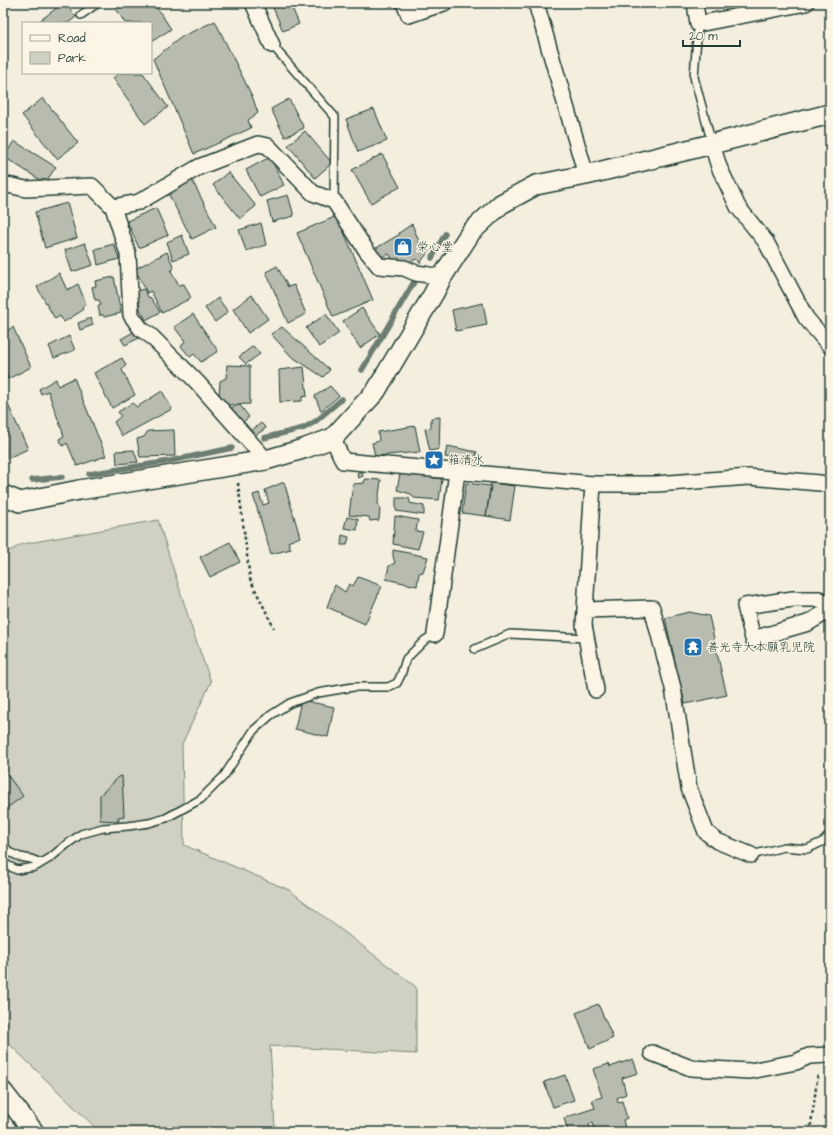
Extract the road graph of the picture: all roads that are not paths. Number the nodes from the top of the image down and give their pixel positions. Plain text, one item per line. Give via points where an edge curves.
1 (98, 3) edge
2 (253, 3) edge
3 (404, 3) edge
4 (444, 3) edge
5 (536, 3) edge
6 (695, 3) edge
7 (806, 3) edge
8 (81, 15) dead end
9 (698, 24) junction
10 (272, 44) joint
11 (830, 114) edge
12 (712, 144) junction
13 (586, 175) junction
14 (3, 184) edge
15 (334, 201) junction
16 (113, 207) junction
17 (442, 277) junction
18 (830, 346) edge
19 (332, 438) junction
20 (266, 460) junction
21 (457, 472) junction
22 (593, 484) junction
23 (830, 485) edge
24 (3, 495) edge
25 (830, 605) edge
26 (830, 608) edge
27 (585, 610) junction
28 (435, 634) joint
29 (586, 638) junction
30 (475, 649) dead end
31 (596, 690) dead end
32 (830, 834) edge
33 (3, 843) edge
34 (751, 856) joint
35 (3, 863) edge
36 (41, 864) junction
37 (652, 1053) dead end
38 (825, 1055) edge
39 (3, 1092) edge
40 (34, 1132) edge

1 - 8 lane
2 - 10 street
3 - 4 street via 409,15
5 - 13 street
6 - 9 street
7 - 9 street
9 - 12 lane via 694,77
10 - 15 lane via 336,117
11 - 12 street
12 - 13 street
12 - 18 street via 719,167 738,207 766,242 806,318
13 - 17 street via 536,185 501,204 471,232
14 - 16 street via 26,189 92,186
15 - 16 street via 313,193 268,146 258,144 199,167 139,202
15 - 17 street via 379,266 404,268 416,273
16 - 20 street via 128,254 131,315 141,329 197,382
17 - 19 street via 376,391
19 - 20 street via 303,450
19 - 21 street via 343,461
20 - 24 street via 87,488 20,502
21 - 22 street
21 - 28 street
22 - 23 street via 656,484 749,477
22 - 27 street
25 - 26 street via 819,599 793,599 745,606 753,639 808,624
27 - 29 street
27 - 34 street via 652,608 673,688 689,788 706,832 717,841
28 - 36 lane via 406,658 397,683 388,687 353,687 318,693 290,703 271,715 254,730 224,776 201,799 166,818 81,834
29 - 30 lane via 510,634
29 - 31 street
32 - 34 lane via 824,841 807,849 784,847
33 - 36 lane via 9,852
35 - 36 lane via 17,870
37 - 38 street via 691,1068 750,1071 796,1062 809,1056
39 - 40 street

